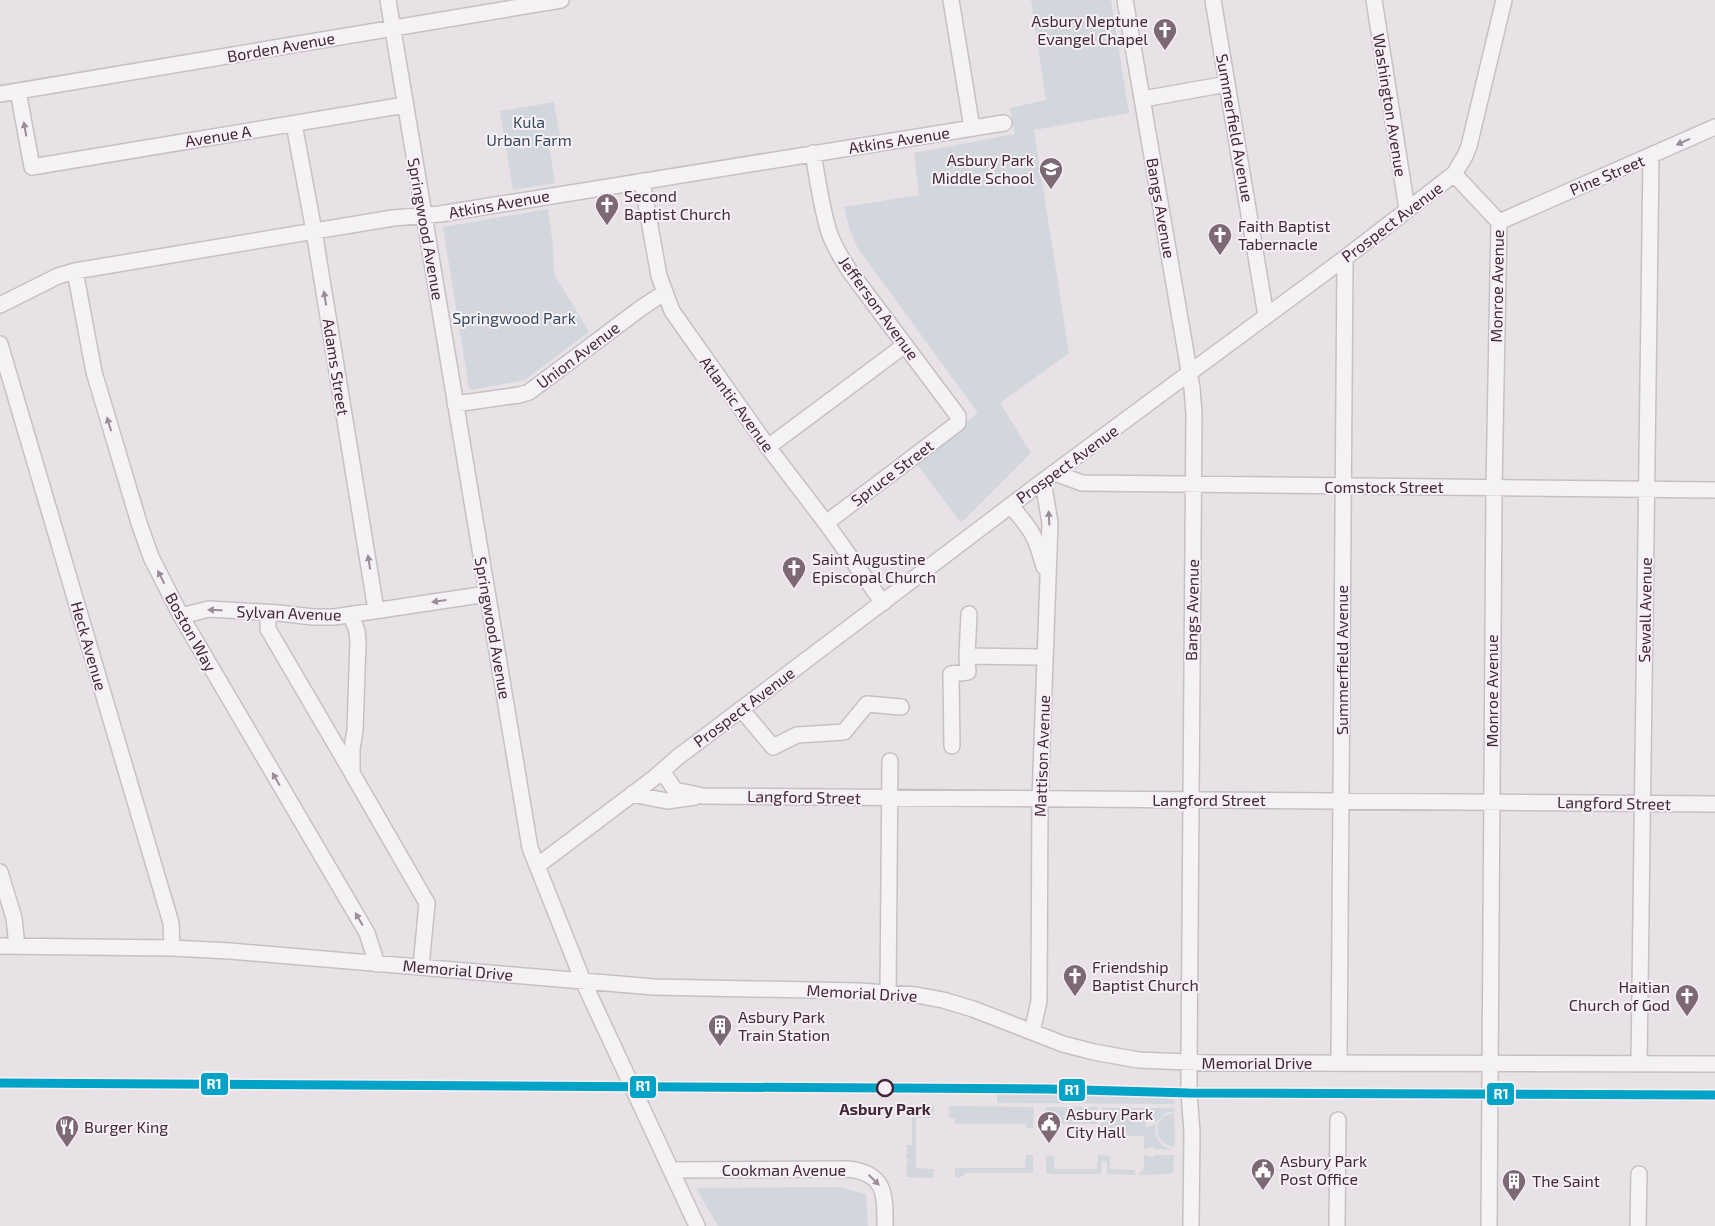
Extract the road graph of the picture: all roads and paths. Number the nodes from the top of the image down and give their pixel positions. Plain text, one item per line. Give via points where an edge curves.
1 (388, 0) edge
2 (561, 0) edge
3 (951, 0) edge
4 (1126, 0) edge
5 (1213, 0) edge
6 (1374, 0) edge
7 (1504, 0) edge
8 (392, 28) junction
9 (1227, 84) junction
10 (18, 91) junction
11 (0, 94) edge
12 (1143, 99) junction
13 (405, 105) junction
14 (1004, 123) dead end
15 (294, 124) junction
16 (1715, 127) edge
17 (972, 128) junction
18 (813, 153) junction
19 (1651, 157) junction
20 (1454, 174) junction
21 (642, 181) junction
22 (1407, 210) junction
23 (424, 216) junction
24 (1499, 222) junction
25 (314, 231) junction
26 (1345, 258) junction
27 (75, 271) junction
28 (664, 293) junction
29 (0, 305) edge
30 (1266, 316) junction
31 (0, 344) edge
32 (905, 345) junction
33 (1189, 374) junction
34 (455, 404) junction
35 (958, 423) joint
36 (768, 447) junction
37 (1049, 477) junction
38 (1194, 485) junction
39 (1343, 486) junction
40 (1494, 488) junction
41 (1646, 489) junction
42 (1715, 490) edge
43 (1011, 506) junction
44 (826, 523) junction
45 (1048, 584) junction
46 (487, 594) junction
47 (883, 603) junction
48 (376, 610) junction
49 (268, 612) junction
50 (969, 614) dead end
51 (351, 615) junction
52 (181, 616) junction
53 (967, 656) junction
54 (1045, 657) junction
55 (901, 707) dead end
56 (741, 709) junction
57 (952, 746) dead end
58 (890, 761) dead end
59 (662, 770) junction
60 (352, 773) junction
61 (632, 794) junction
62 (703, 796) junction
63 (890, 798) junction
64 (1040, 799) junction
65 (1191, 800) junction
66 (1341, 800) junction
67 (1491, 802) junction
68 (1642, 804) junction
69 (1715, 804) edge
70 (537, 866) junction
71 (0, 872) edge
72 (0, 946) edge
73 (17, 946) junction
74 (172, 948) junction
75 (377, 964) junction
76 (422, 967) junction
77 (582, 981) junction
78 (888, 994) junction
79 (1032, 1032) junction
80 (1189, 1062) junction
81 (1339, 1063) junction
82 (1490, 1063) junction
83 (1639, 1064) junction
84 (1715, 1064) edge
85 (1338, 1120) dead end
86 (671, 1170) junction
87 (1639, 1174) dead end
88 (697, 1226) edge
89 (885, 1226) edge
90 (1191, 1226) edge
91 (1337, 1226) edge
92 (1489, 1226) edge
93 (1638, 1226) edge

1 - 8 street, Springwood Avenue
2 - 8 street, Borden Avenue
3 - 17 street
4 - 12 street, Bangs Avenue
5 - 9 street, Summerfield Avenue
6 - 22 street, Washington Avenue
7 - 20 street, Prospect Avenue via 1469,146
8 - 10 street, Borden Avenue
8 - 13 street, Springwood Avenue
9 - 12 street
9 - 30 street, Summerfield Avenue
10 - 11 street, Borden Avenue
15 -> 10 street, Avenue A via 32,167
12 - 33 street, Bangs Avenue
13 - 15 street, Avenue A
13 - 23 street, Springwood Avenue
14 - 17 street, Atkins Avenue
15 - 25 street, Adams Street
16 -> 19 street, Pine Street
17 - 18 street, Atkins Avenue
18 - 21 street, Atkins Avenue
18 - 32 street, Jefferson Avenue via 830,236 851,273
19 - 24 street, Pine Street
19 - 41 street, Sewall Avenue
20 - 22 street, Prospect Avenue
20 - 24 street, Monroe Avenue
21 - 23 street, Atkins Avenue
21 - 28 street, Atlantic Avenue
22 - 26 street, Prospect Avenue
23 - 25 street, Atkins Avenue
23 - 34 street, Springwood Avenue
24 - 40 street, Monroe Avenue
25 - 27 street, Atkins Avenue
48 -> 25 street, Adams Street
26 - 30 street, Prospect Avenue
26 - 39 street, Summerfield Avenue
27 - 29 street, Atkins Avenue
52 -> 27 street, Boston Way via 151,557 139,523 92,366
28 - 34 street, Union Avenue via 529,392
28 - 36 street, Atlantic Avenue via 683,328
30 - 33 street, Prospect Avenue
31 - 74 street, Heck Avenue via 171,923
32 - 35 street, Jefferson Avenue via 958,416
32 - 36 street
33 - 37 street, Prospect Avenue
33 - 38 street, Bangs Avenue via 1194,414
34 - 46 street, Springwood Avenue
35 - 44 street, Spruce Street
36 - 44 street, Atlantic Avenue
37 - 38 street, Comstock Street via 1082,483
37 - 43 street, Prospect Avenue
45 -> 37 street, Mattison Avenue
38 - 39 street, Comstock Street
38 - 65 street, Bangs Avenue
39 - 40 street, Comstock Street
39 - 66 street, Summerfield Avenue
40 - 41 street, Comstock Street
40 - 67 street, Monroe Avenue
41 - 42 street, Comstock Street
41 - 68 street, Sewall Avenue
43 - 45 street via 1036,538
43 - 47 street, Prospect Avenue
44 - 47 street, Atlantic Avenue
45 - 54 street, Mattison Avenue
46 -> 48 street, Sylvan Avenue
46 - 70 street, Springwood Avenue via 530,848
47 - 56 street, Prospect Avenue
48 - 51 street, Sylvan Avenue
49 - 51 street, Sylvan Avenue via 313,617
49 -> 52 street, Sylvan Avenue via 209,609
49 - 60 street via 268,629
50 - 53 street
51 - 60 street via 358,642
75 -> 52 street, Boston Way via 367,933
53 - 54 street
53 - 57 street via 968,672 951,674
54 - 64 street, Mattison Avenue
55 - 56 street via 867,704 844,732 797,735 773,747
56 - 59 street, Prospect Avenue
58 - 63 street
59 - 61 street, Prospect Avenue
59 - 62 street, Langford Street via 675,790
60 - 76 street via 427,903
61 - 62 street, Langford Street via 666,801
61 - 70 street, Prospect Avenue
62 - 63 street, Langford Street
63 - 64 street, Langford Street
63 - 78 street
64 - 65 street, Langford Street
64 - 79 street, Mattison Avenue via 1038,1001
65 - 66 street, Langford Street
65 - 80 street, Bangs Avenue
66 - 67 street, Langford Street
66 - 81 street, Summerfield Avenue
67 - 68 street, Langford Street
67 - 82 street, Monroe Avenue
68 - 69 street, Langford Street
68 - 83 street, Sewall Avenue
70 - 77 street, Springwood Avenue
71 - 73 street via 14,918
72 - 73 street, Memorial Drive
73 - 74 street, Memorial Drive
74 - 75 street, Memorial Drive
75 - 76 street, Memorial Drive
76 - 77 street, Memorial Drive
77 - 78 street, Memorial Drive via 694,989
77 - 86 street, Springwood Avenue
78 - 79 street, Memorial Drive via 943,1000
79 - 80 street, Memorial Drive via 1094,1052 1138,1060
80 - 81 street, Memorial Drive
80 - 90 street, Bangs Avenue
81 - 82 street, Memorial Drive
82 - 83 street, Memorial Drive
82 - 92 street, Monroe Avenue
83 - 84 street, Memorial Drive
85 - 91 street
86 - 88 street, Springwood Avenue
86 -> 89 street, Cookman Avenue via 858,1171 873,1177 882,1189
87 - 93 street

